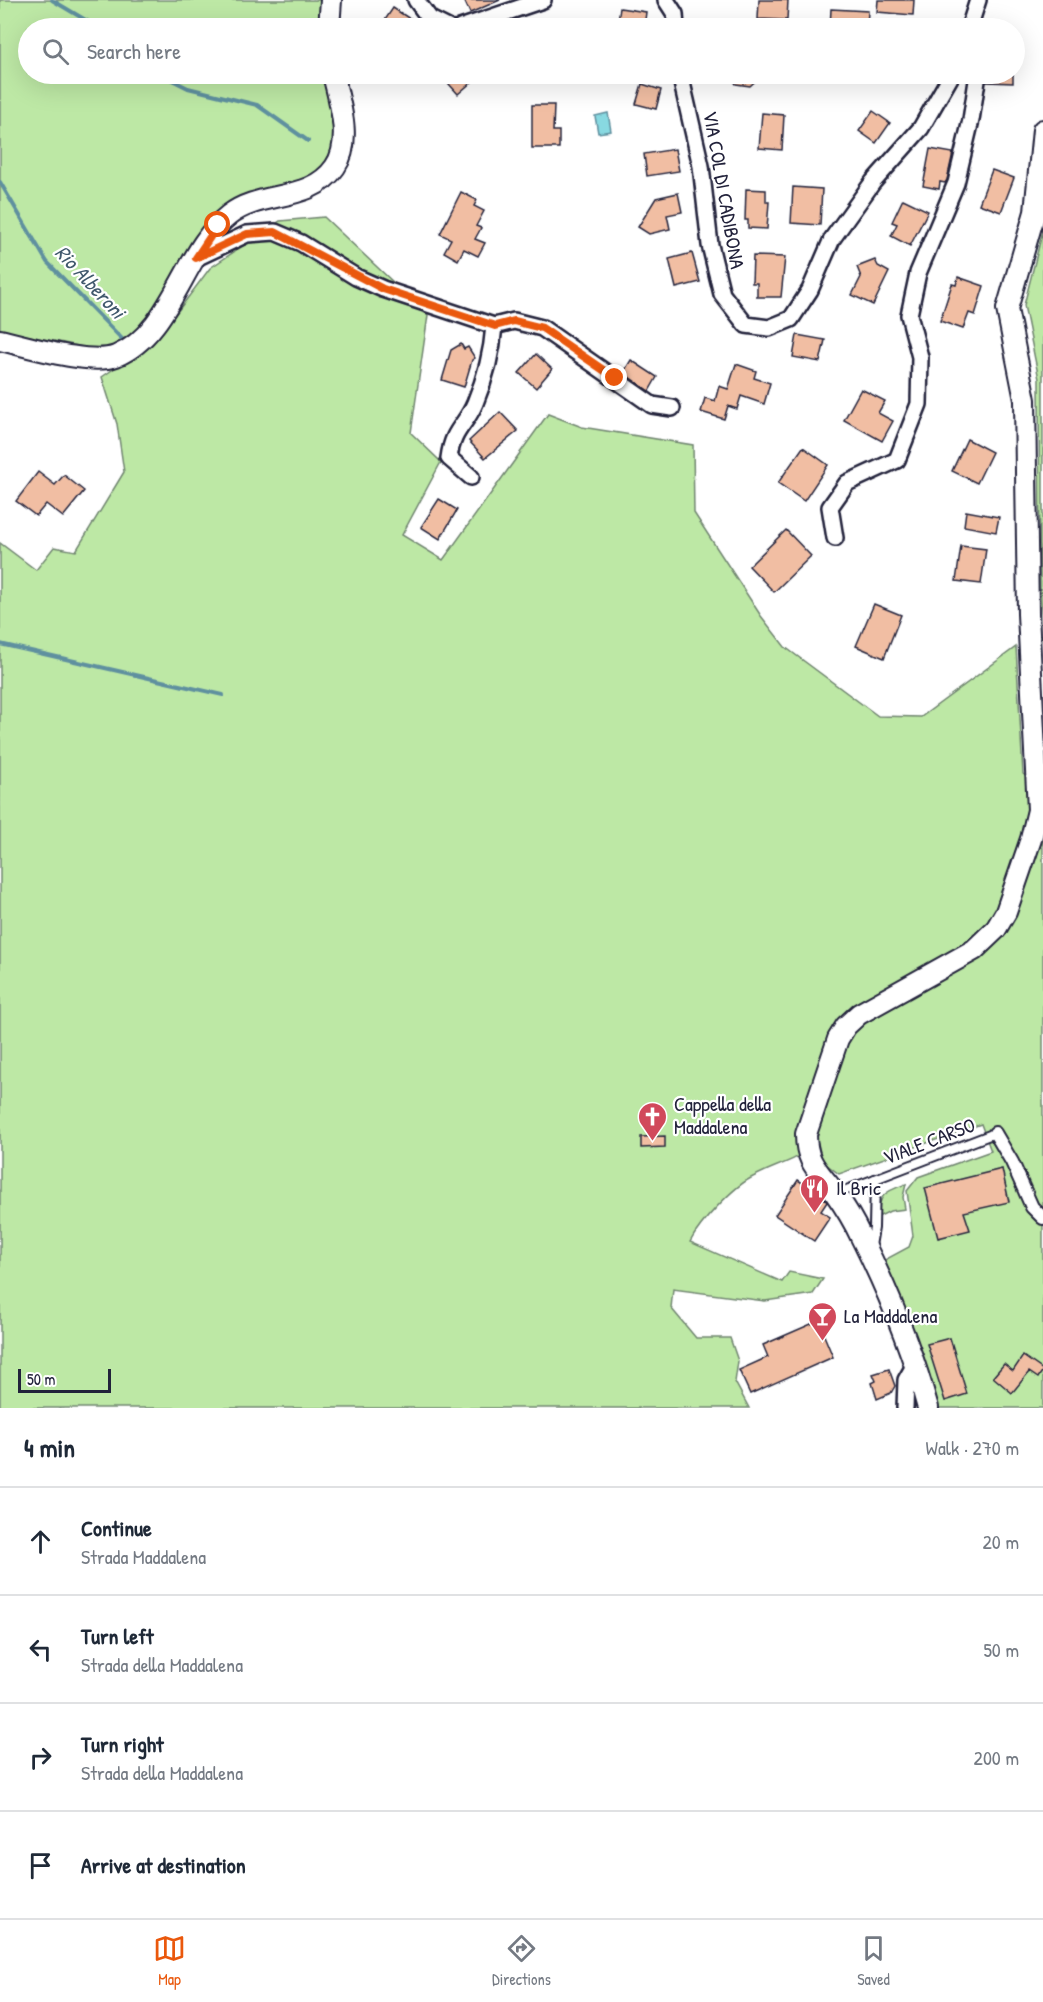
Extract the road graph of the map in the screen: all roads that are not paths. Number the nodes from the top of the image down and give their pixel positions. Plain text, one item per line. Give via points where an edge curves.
1 (331, 0) edge
2 (416, 0) edge
3 (543, 0) edge
4 (666, 0) edge
5 (978, 1) edge
6 (330, 18) edge
7 (429, 18) edge
8 (490, 18) edge
9 (675, 18) edge
10 (972, 18) edge
11 (979, 18) edge
12 (335, 84) edge
13 (682, 84) edge
14 (946, 84) edge
15 (976, 84) edge
16 (1043, 130) edge
17 (196, 258) junction
18 (495, 326) junction
19 (0, 340) edge
20 (672, 408) dead end
21 (471, 477) dead end
22 (834, 538) dead end
23 (995, 1133) joint
24 (875, 1179) junction
25 (836, 1194) junction
26 (1043, 1218) edge
27 (869, 1255) junction
28 (914, 1366) junction
29 (905, 1408) edge
30 (928, 1408) edge

1 - 6 street
2 - 7 street
3 - 8 street
4 - 9 street
5 - 10 street
5 - 11 street
12 - 17 street via 343,120 342,147 336,166 318,184 242,207 229,215 209,236
13 - 14 street, VIA COL DI CADIBONA via 701,166 710,245 722,294 746,325 769,328 791,319 810,290 832,239 873,182 921,128
15 - 22 street via 956,183 918,273 909,315 920,357 919,404 897,460 847,483 830,507
16 - 25 street via 1035,212 1007,309 1026,410 1028,614 1038,810 1006,912 996,929 974,950 859,1014 838,1039 806,1134 812,1166
17 - 18 street via 247,234 275,232 383,289
17 - 19 street via 143,338 114,357 67,356
18 - 20 street via 514,321 542,328 652,405
18 - 21 street via 489,363 474,405 452,439 449,458
23 - 24 lane, VIALE CARSO
23 - 26 street via 1032,1207
24 - 25 lane, VIALE CARSO
24 - 27 lane, VIALE CARSO
25 - 27 street
27 - 28 street
28 - 29 street via 906,1380
28 - 30 street

